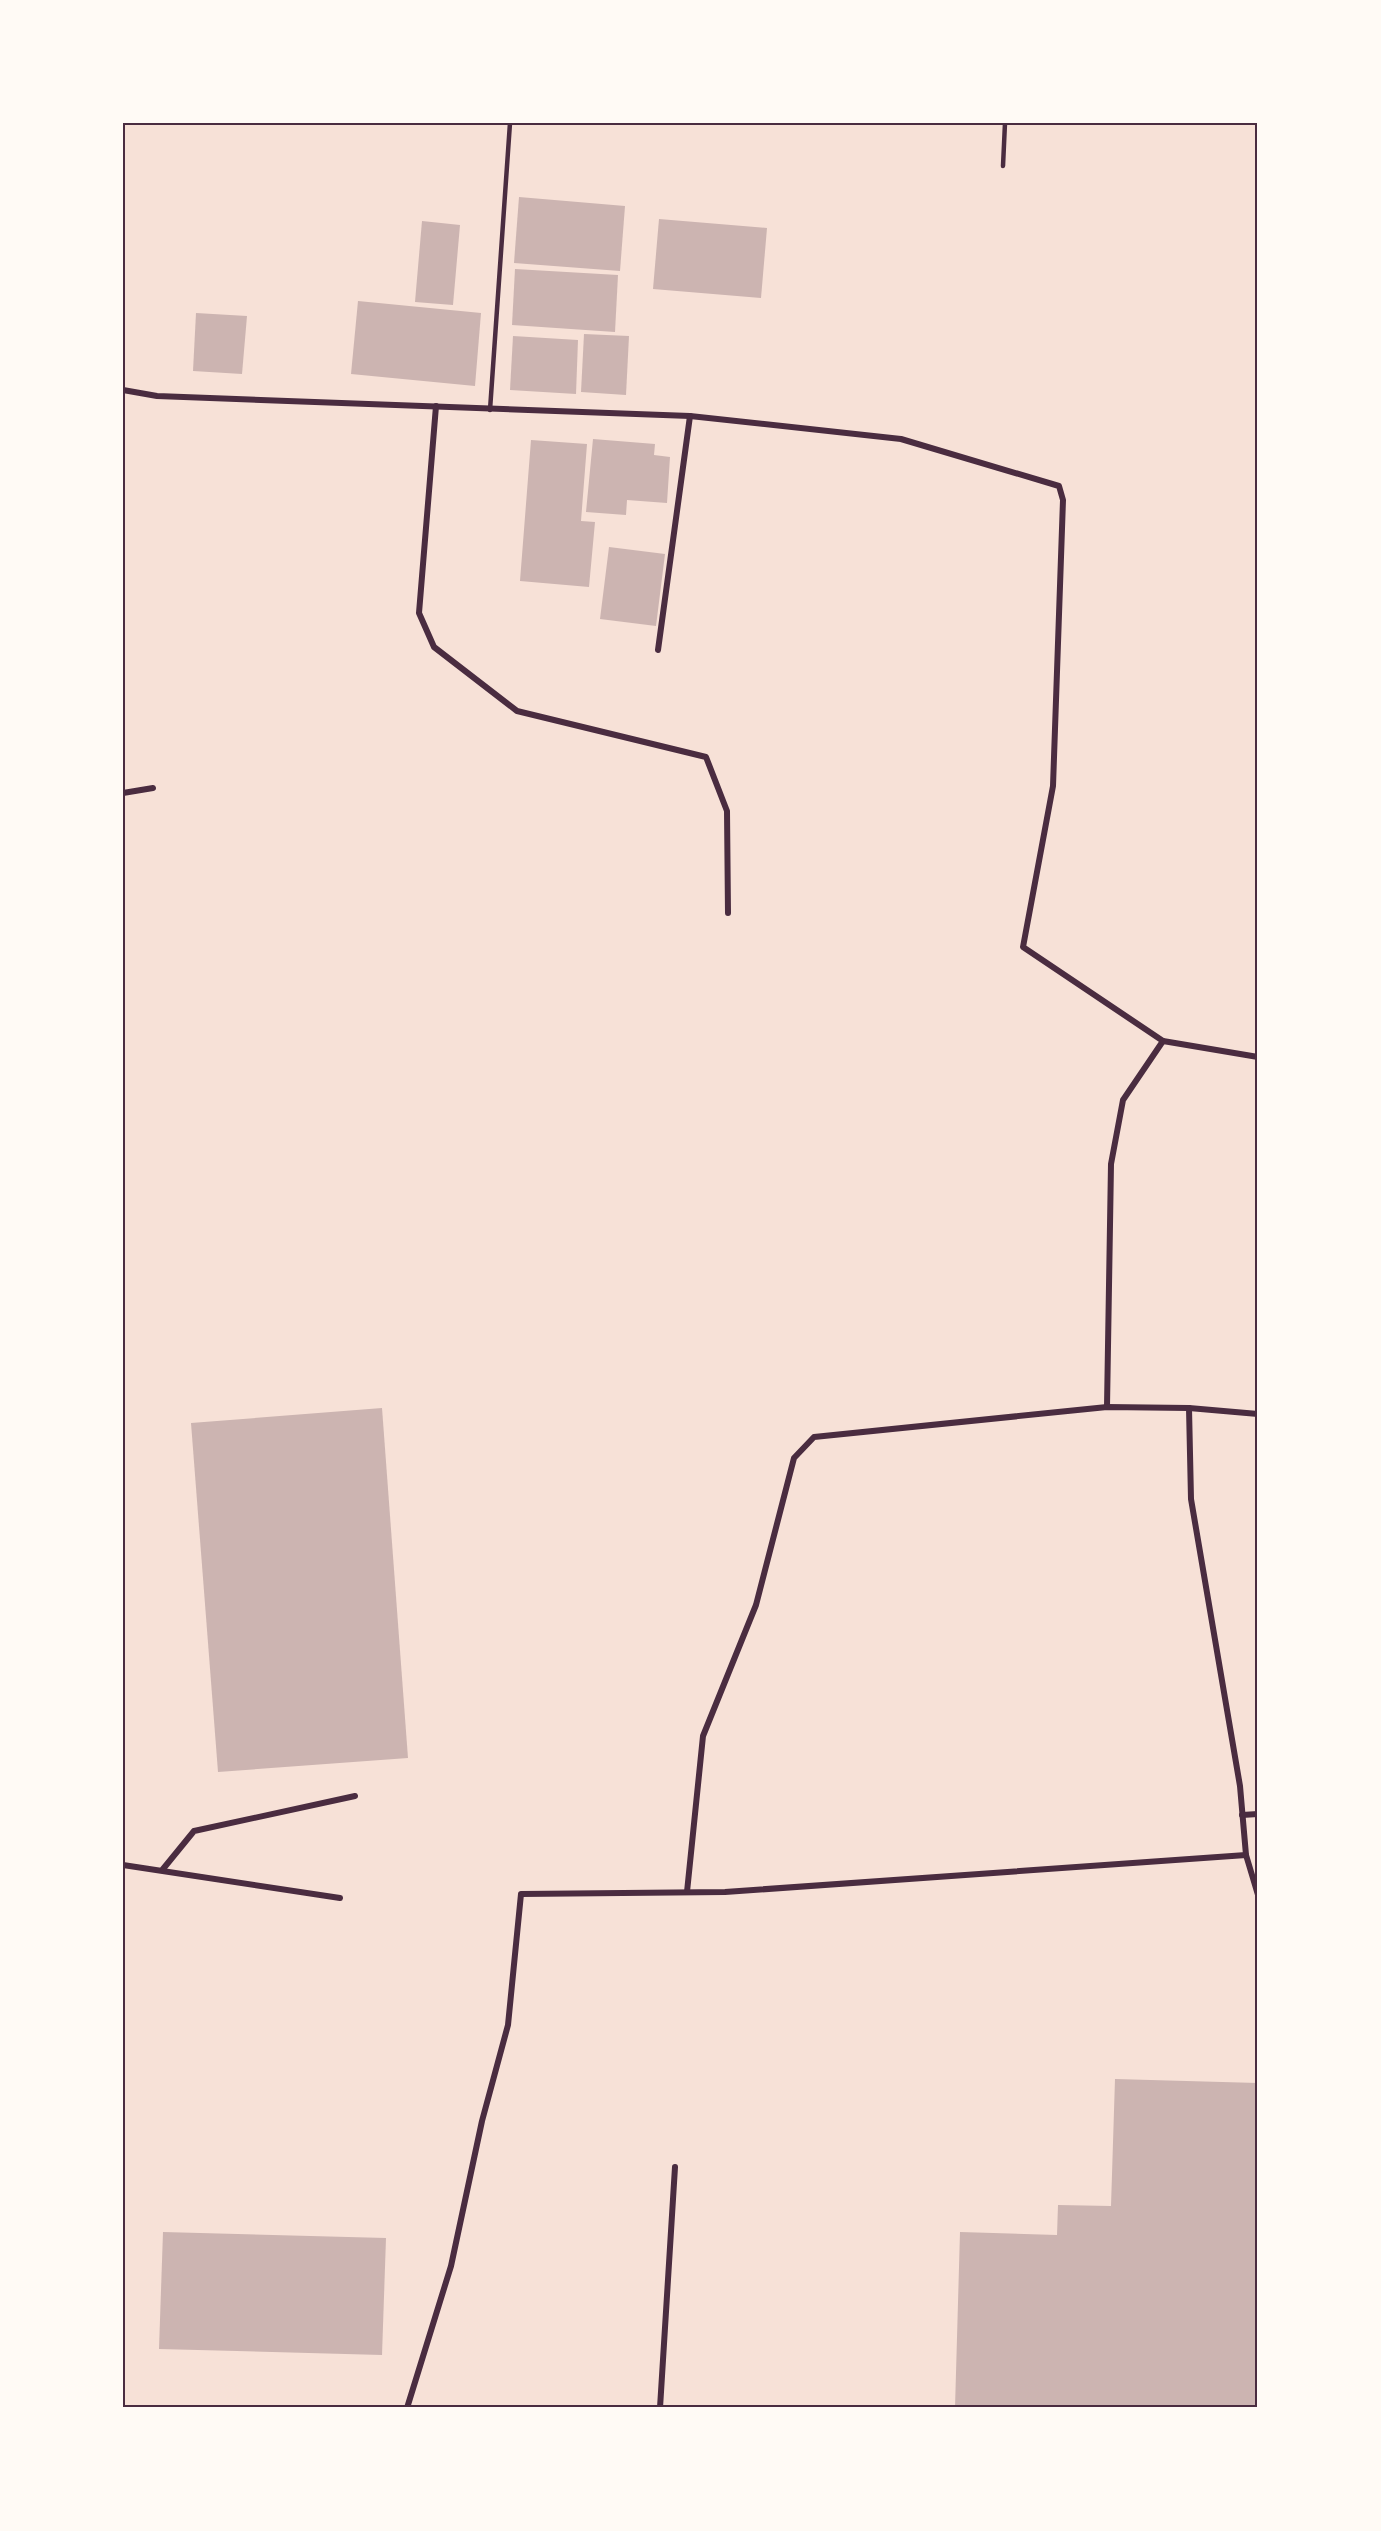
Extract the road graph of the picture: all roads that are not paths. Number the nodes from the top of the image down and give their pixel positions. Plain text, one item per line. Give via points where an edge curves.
1 (510, 123) edge
2 (1005, 123) edge
3 (1003, 166) dead end
4 (123, 390) edge
5 (436, 406) junction
6 (490, 410) junction
7 (690, 416) junction
8 (658, 650) dead end
9 (153, 788) dead end
10 (123, 793) edge
11 (728, 913) dead end
12 (1163, 1041) junction
13 (1258, 1057) edge
14 (1107, 1407) junction
15 (1189, 1408) junction
16 (1258, 1414) edge
17 (356, 1796) dead end
18 (1258, 1814) edge
19 (1242, 1815) junction
20 (1246, 1855) junction
21 (123, 1866) edge
22 (163, 1869) junction
23 (687, 1892) junction
24 (1258, 1895) edge
25 (340, 1898) dead end
26 (675, 2167) dead end
27 (408, 2408) edge
28 (660, 2408) edge

1 - 6 lane
2 - 3 lane
4 - 5 street via 157,396
5 - 6 street
5 - 11 street via 419,613 434,647 518,711 706,758 727,811
6 - 7 street
7 - 8 street
7 - 12 street via 902,440 1059,486 1063,500 1053,786 1023,947
9 - 10 street
12 - 13 street
12 - 14 street via 1123,1100 1111,1164
14 - 15 street
14 - 23 street via 814,1437 794,1458 756,1605 703,1736
15 - 16 street
15 - 19 street via 1191,1499
17 - 22 street via 194,1831
18 - 19 street
19 - 20 street
20 - 23 street
20 - 24 street
21 - 22 street
22 - 25 street
23 - 27 street via 521,1894 508,2025 482,2121 451,2266
26 - 28 street

